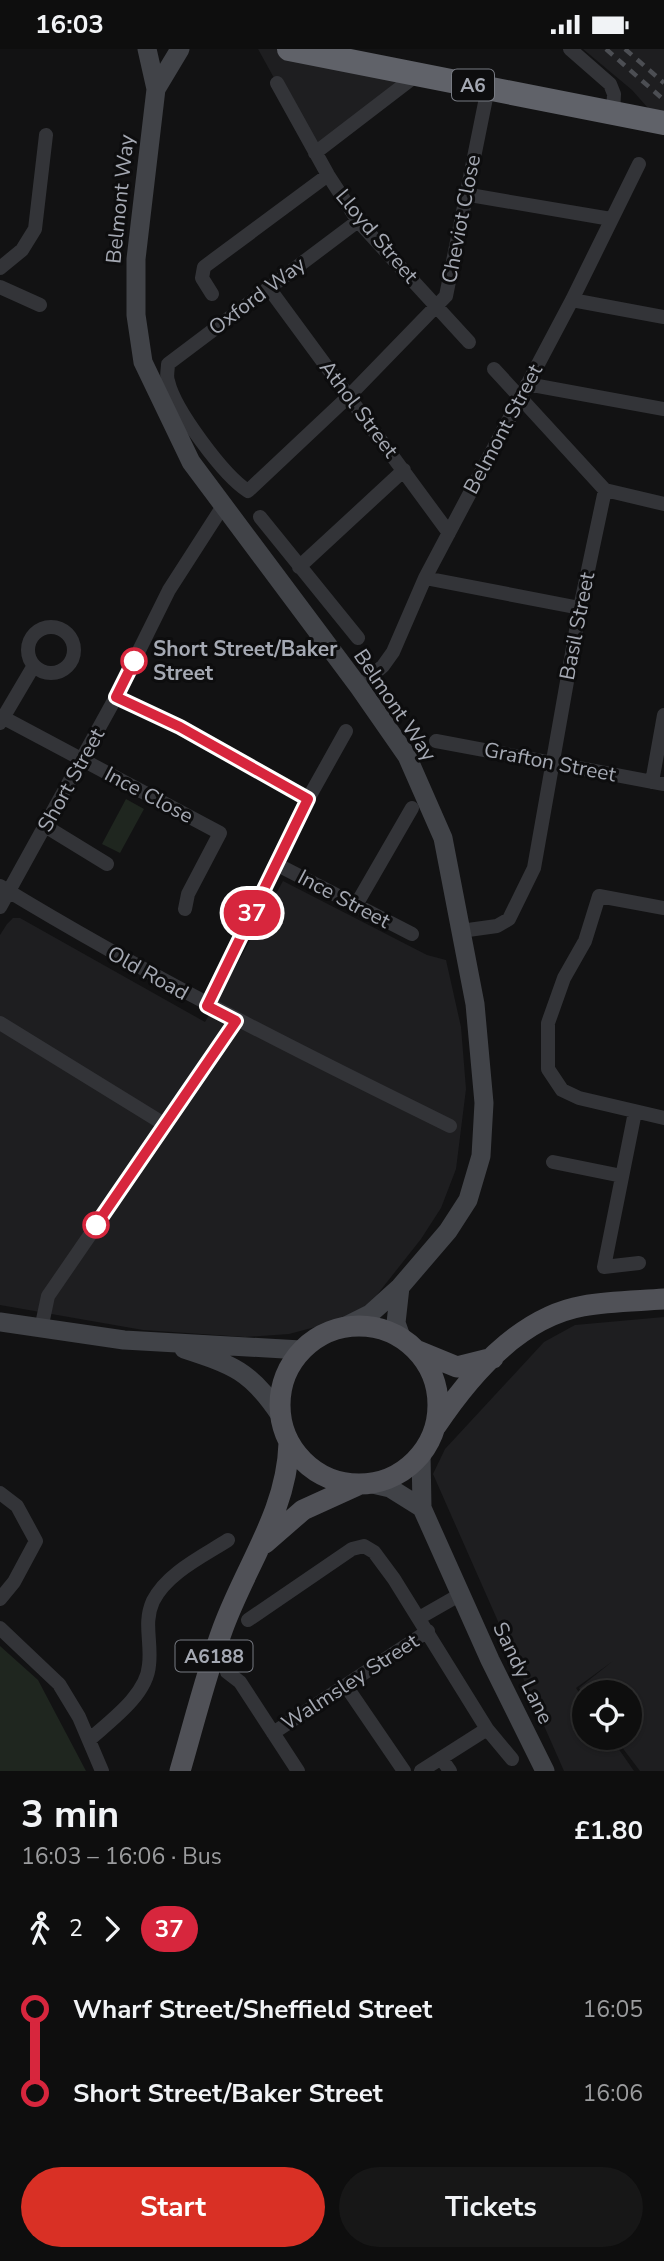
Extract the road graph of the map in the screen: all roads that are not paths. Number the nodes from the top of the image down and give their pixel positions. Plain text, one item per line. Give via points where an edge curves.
1 (147, 49) edge
2 (161, 49) edge
3 (180, 49) edge
4 (289, 49) edge
5 (570, 49) edge
6 (418, 75) junction
7 (154, 82) junction
8 (277, 83) dead end
9 (488, 88) junction
10 (613, 113) junction
11 (661, 122) edge
12 (46, 135) dead end
13 (316, 153) junction
14 (639, 164) dead end
15 (328, 176) junction
16 (464, 194) junction
17 (611, 219) junction
18 (358, 221) junction
19 (0, 268) edge
20 (268, 286) junction
21 (0, 287) edge
22 (212, 294) dead end
23 (572, 300) junction
24 (40, 305) dead end
25 (438, 306) junction
26 (664, 317) edge
27 (469, 342) dead end
28 (494, 369) dead end
29 (524, 389) junction
30 (349, 396) junction
31 (664, 409) edge
32 (404, 470) junction
33 (261, 482) joint
34 (605, 490) junction
35 (664, 504) edge
36 (223, 506) junction
37 (260, 516) dead end
38 (449, 533) junction
39 (299, 567) junction
40 (425, 578) junction
41 (580, 608) junction
42 (358, 638) dead end
43 (33, 667) dead end
44 (359, 687) junction
45 (116, 697) junction
46 (664, 715) edge
47 (2, 720) edge
48 (346, 731) dead end
49 (436, 741) dead end
50 (82, 760) junction
51 (552, 761) junction
52 (658, 783) edge
53 (308, 799) junction
54 (412, 808) dead end
55 (45, 826) junction
56 (276, 863) junction
57 (107, 864) dead end
58 (5, 889) edge
59 (356, 905) junction
60 (0, 907) edge
61 (664, 908) edge
62 (185, 909) dead end
63 (468, 930) dead end
64 (412, 934) dead end
65 (207, 1006) junction
66 (236, 1021) junction
67 (0, 1023) edge
68 (635, 1112) junction
69 (664, 1118) edge
70 (164, 1125) junction
71 (450, 1126) dead end
72 (553, 1162) dead end
73 (622, 1176) junction
74 (639, 1263) dead end
75 (400, 1287) junction
76 (664, 1299) edge
77 (0, 1322) edge
78 (344, 1327) junction
79 (41, 1329) junction
80 (157, 1341) junction
81 (408, 1343) junction
82 (301, 1350) junction
83 (493, 1358) junction
84 (280, 1415) junction
85 (433, 1431) junction
86 (289, 1443) junction
87 (421, 1453) junction
88 (366, 1483) junction
89 (0, 1493) edge
90 (422, 1508) junction
91 (228, 1540) dead end
92 (261, 1546) junction
93 (461, 1594) junction
94 (0, 1599) edge
95 (248, 1620) dead end
96 (423, 1625) junction
97 (0, 1627) edge
98 (227, 1672) dead end
99 (346, 1686) junction
100 (487, 1729) junction
101 (273, 1733) junction
102 (89, 1740) junction
103 (441, 1758) junction
104 (512, 1759) dead end
105 (102, 1771) edge
106 (180, 1771) edge
107 (298, 1771) edge
108 (404, 1771) edge
109 (421, 1771) edge
110 (450, 1771) edge
111 (545, 1771) edge

1 - 7 street
2 - 7 street
3 - 7 street
4 - 6 highway, A6
5 - 10 street via 610,84
6 - 9 highway, A6
6 - 13 street
7 - 36 street, Belmont Way via 136,259 138,332 143,362 180,440
8 - 13 street, Lloyd Street
9 - 10 highway, A6
9 - 16 street, Cheviot Close
10 - 11 highway, A6
12 - 19 street via 35,229 22,250
13 - 15 street, Lloyd Street
14 - 17 street, Belmont Street
15 - 18 street, Lloyd Street
15 - 22 street via 204,267 202,278
16 - 17 street
16 - 25 street, Cheviot Close via 446,296
17 - 23 street, Belmont Street
18 - 20 street, Oxford Way
18 - 25 street, Lloyd Street
20 - 30 street, Athol Street
20 - 33 street, Oxford Way via 168,364 167,379 201,438 237,484 248,491
21 - 24 street
23 - 26 street
23 - 29 street, Belmont Street
25 - 27 street, Lloyd Street
25 - 30 street, Cheviot Close
28 - 29 street
29 - 31 street
29 - 34 street
29 - 38 street, Belmont Street
30 - 32 street, Athol Street
30 - 33 street, Cheviot Close
32 - 38 street, Athol Street
32 - 39 street
34 - 35 street
34 - 41 street, Basil Street
36 - 44 street, Belmont Way
36 - 45 street, Short Street via 169,590
37 - 39 street
38 - 40 street, Belmont Street
39 - 42 street
40 - 41 street
40 - 44 street, Belmont Street via 393,652
41 - 51 street, Basil Street
43 - 47 street
44 - 75 street, Belmont Way via 407,756 443,838 475,1004 484,1103 481,1156 468,1200
45 - 50 street, Short Street
45 - 53 street via 180,727
46 - 52 street
47 - 50 street, Ince Close
48 - 53 street
49 - 51 street, Grafton Street
50 - 55 street, Short Street
50 - 62 street, Ince Close via 220,833 188,894
51 - 52 street, Grafton Street
51 - 63 street, Basil Street via 534,868 518,906 497,926
53 - 56 street
54 - 59 street
55 - 57 street
55 - 58 street, Short Street
56 - 59 street, Ince Street
56 - 65 street
58 - 60 street, Short Street
58 - 65 street, Old Road
59 - 64 street, Ince Street
61 - 68 street via 593,894 585,941 564,978 548,1023 548,1069 562,1090
65 - 66 street, Old Road
66 - 70 street
66 - 71 street, Old Road
67 - 70 street
68 - 69 street
68 - 73 street
70 - 79 street via 48,1296
72 - 73 street
73 - 74 street via 598,1268
75 - 78 street, Belmont Way via 370,1314
75 - 81 street via 396,1323
76 - 83 main road via 581,1306 530,1325
77 - 79 street
78 - 81 main road via 384,1329
78 - 82 main road via 324,1333
79 - 80 street
80 - 82 street
80 - 84 street via 244,1372 263,1389
81 - 83 main road via 457,1367
81 - 85 main road via 428,1367 436,1387
82 - 84 main road via 280,1392
83 - 85 main road
84 - 86 main road
85 - 87 main road
86 - 88 main road via 320,1474 341,1482
86 - 92 main road, A6188 via 279,1505
87 - 88 main road via 385,1479
87 - 90 street, Sandy Lane
88 - 90 street via 398,1492
88 - 92 main road, A6188 via 303,1510
89 - 94 street via 17,1506 36,1541
90 - 93 street, Sandy Lane
91 - 102 street via 171,1578 154,1600 146,1626 149,1667 142,1685
92 - 106 main road, A6188 via 223,1627
93 - 96 street
93 - 111 street, Sandy Lane
95 - 96 street via 352,1549 365,1546 374,1552
96 - 99 street, Walmsley Street
96 - 100 street
97 - 102 street via 59,1684
98 - 101 street via 240,1682
99 - 101 street, Walmsley Street
99 - 108 street
100 - 103 street
100 - 104 street
101 - 107 street
102 - 105 street
103 - 109 street
103 - 110 street

